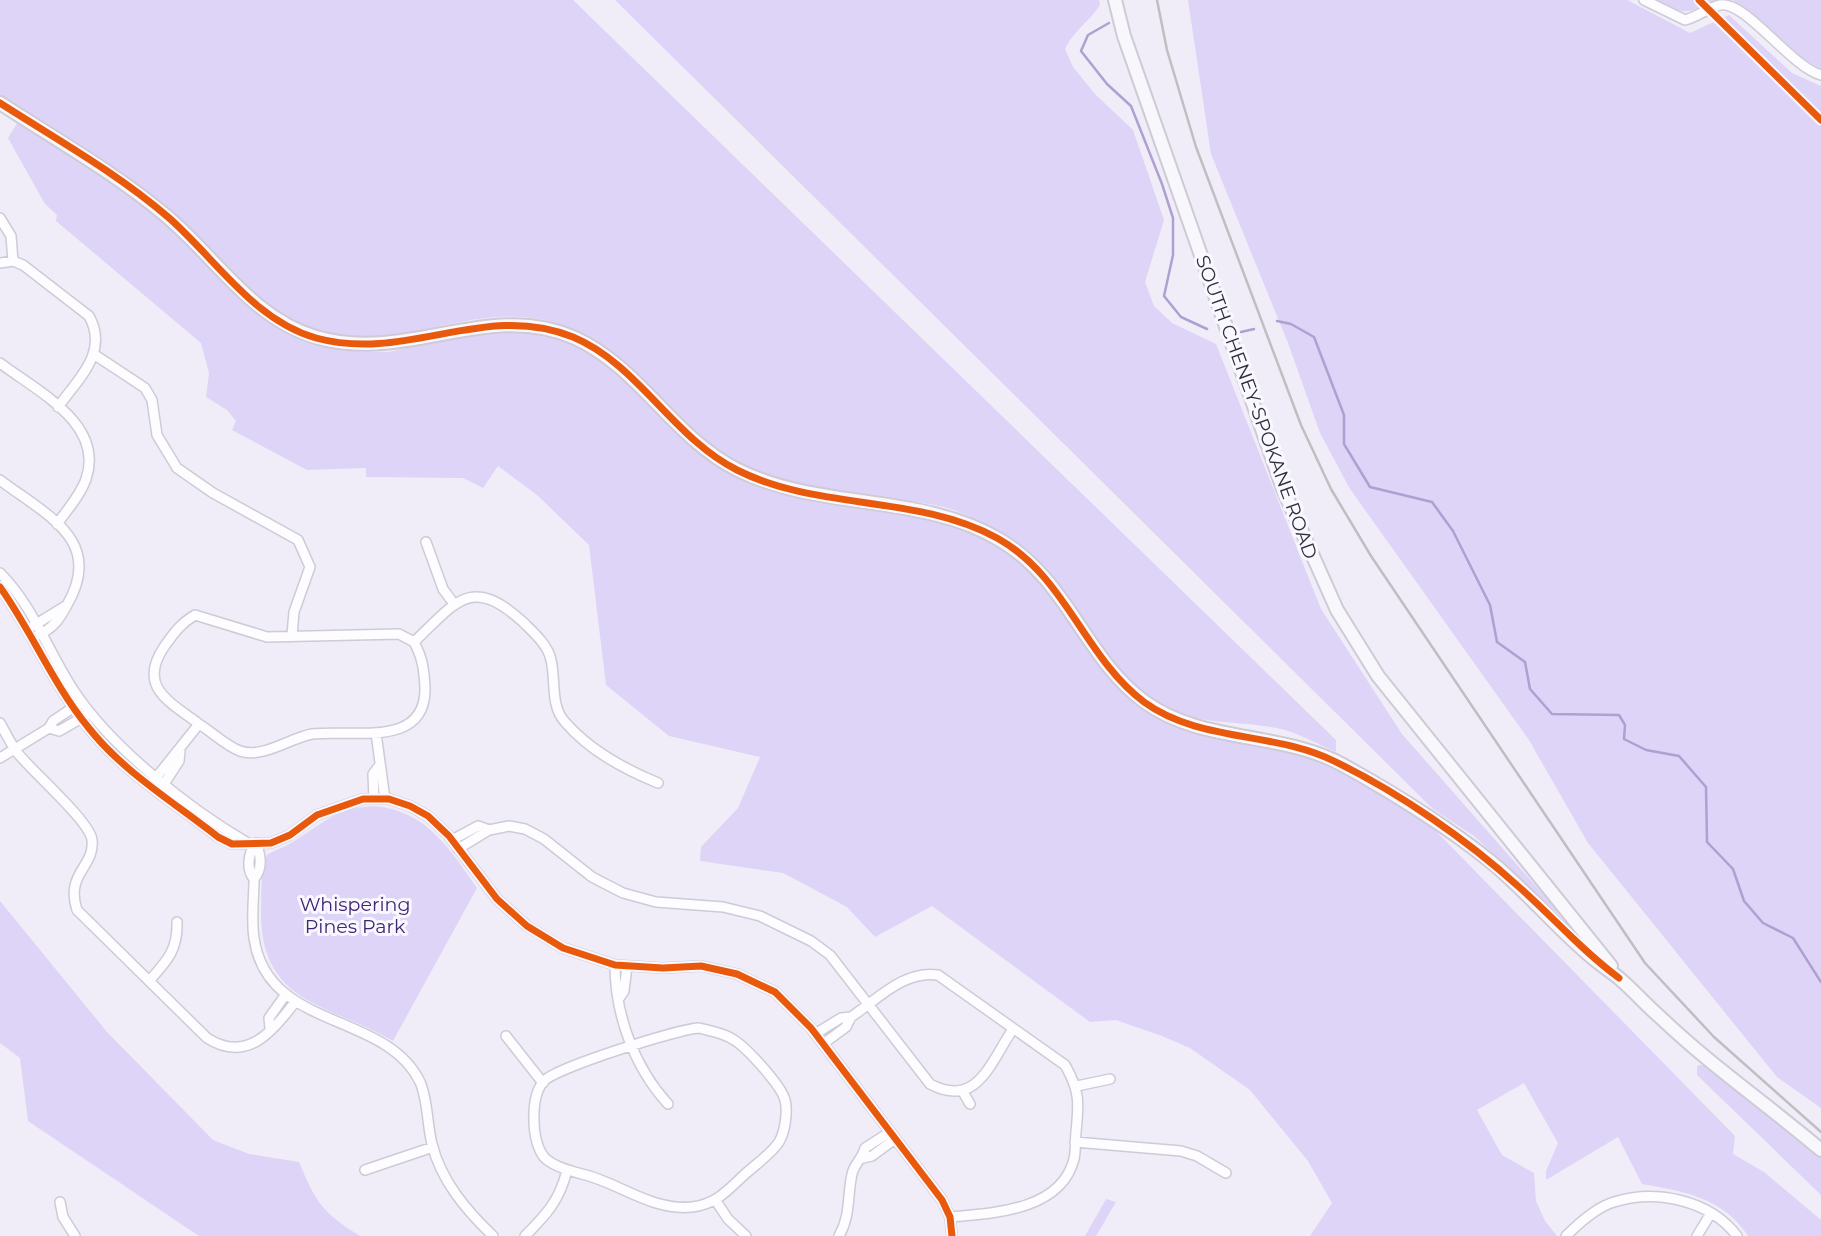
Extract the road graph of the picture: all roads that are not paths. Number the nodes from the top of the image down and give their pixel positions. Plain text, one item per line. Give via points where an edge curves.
1 (1115, 0) edge
2 (1644, 0) edge
3 (1821, 75) edge
4 (0, 103) edge
5 (0, 218) edge
6 (13, 261) junction
7 (0, 263) edge
8 (95, 355) junction
9 (0, 363) edge
10 (58, 407) junction
11 (0, 480) edge
12 (57, 524) junction
13 (426, 542) dead end
14 (0, 573) edge
15 (0, 587) edge
16 (454, 604) junction
17 (35, 630) junction
18 (292, 635) junction
19 (414, 642) junction
20 (77, 705) junction
21 (86, 716) junction
22 (0, 723) edge
23 (200, 724) junction
24 (49, 729) junction
25 (376, 733) junction
26 (15, 749) junction
27 (180, 751) junction
28 (0, 758) edge
29 (379, 766) junction
30 (153, 780) junction
31 (658, 783) dead end
32 (162, 787) junction
33 (374, 799) junction
34 (385, 799) junction
35 (489, 830) junction
36 (452, 840) junction
37 (251, 843) junction
38 (458, 849) junction
39 (177, 922) dead end
40 (615, 965) junction
41 (627, 965) junction
42 (1619, 978) junction
43 (149, 981) junction
44 (286, 994) junction
45 (620, 998) junction
46 (295, 1002) junction
47 (868, 1005) junction
48 (851, 1017) junction
49 (270, 1028) junction
50 (1013, 1029) junction
51 (815, 1034) junction
52 (506, 1036) dead end
53 (823, 1044) junction
54 (632, 1045) junction
55 (1110, 1079) dead end
56 (543, 1083) junction
57 (1077, 1086) junction
58 (963, 1092) junction
59 (668, 1104) dead end
60 (970, 1104) dead end
61 (893, 1135) junction
62 (1075, 1142) junction
63 (433, 1147) junction
64 (1821, 1150) edge
65 (365, 1170) dead end
66 (567, 1170) junction
67 (1226, 1173) dead end
68 (716, 1201) junction
69 (61, 1202) dead end
70 (1711, 1213) junction
71 (950, 1217) junction
72 (75, 1236) edge
73 (493, 1236) edge
74 (525, 1236) edge
75 (746, 1236) edge
76 (839, 1236) edge
77 (952, 1236) edge
78 (1566, 1236) edge
79 (1697, 1236) edge
80 (1737, 1236) edge

1 - 42 street, SOUTH CHENEY-SPOKANE ROAD via 1279,480 1337,610 1378,676
2 - 3 street via 1685,20 1720,5 1737,8 1798,63
4 - 42 street via 125,184 168,217 273,317 310,336 377,346 506,323 544,328 576,338 602,354 706,452 738,471 780,486 963,522 1002,541 1041,571 1121,681 1148,704 1185,724 1287,743 1342,764 1486,858
5 - 6 street via 11,236
6 - 7 street
6 - 8 street via 89,316 98,339
8 - 10 street
8 - 18 street via 145,388 152,400 158,435 177,468 298,540 310,567 294,612
9 - 10 street
10 - 12 street via 78,426 88,442 90,458 79,494
11 - 12 street
12 - 17 street via 73,539 80,576 64,615
13 - 16 street via 443,589
14 - 17 street
15 - 17 street
16 - 19 street
16 - 31 street via 479,594 510,611 543,643 551,658 556,708 564,721 607,759
17 - 20 street
18 - 19 street via 399,634
18 - 23 street via 267,637 195,615 179,625 157,658 153,673 164,698
19 - 25 street via 424,661 425,705 409,724
20 - 21 street
20 - 24 street
21 - 24 street via 59,730
21 - 30 street via 107,748
22 - 26 street
23 - 25 street via 241,752 260,752 314,734
23 - 27 street
24 - 26 street
25 - 29 street
26 - 28 street
26 - 43 street via 83,822 92,839 75,880 72,896 76,910
27 - 30 street via 171,755
27 - 32 street via 179,761
29 - 33 street via 373,774
29 - 34 street via 384,773
30 - 32 street
32 - 37 street via 218,837 232,845
33 - 34 street
33 - 37 street via 339,805 271,843
34 - 36 street via 428,816
35 - 36 street via 478,826
35 - 38 street
35 - 47 street via 525,829 592,877 623,892 656,902 723,907 788,928 830,955
36 - 38 street
37 - 44 street via 261,854 260,873 254,879 254,939 271,978
38 - 40 street via 497,899 527,926 563,948
39 - 43 street via 174,953
40 - 41 street
40 - 45 street via 615,989
41 - 45 street
41 - 51 street via 701,966 737,974 775,992
42 - 64 street via 1688,1042
43 - 49 street via 222,1047 254,1044
44 - 46 street
44 - 49 street via 269,1018
45 - 54 street
46 - 49 street via 280,1023
46 - 63 street via 382,1043 406,1063 420,1083
47 - 48 street
47 - 50 street via 909,976 938,975
47 - 58 street via 930,1084 945,1092
48 - 51 street
48 - 53 street via 846,1027
50 - 57 street via 1065,1065
50 - 58 street via 974,1087
51 - 53 street
52 - 56 street
53 - 61 street
54 - 56 street
54 - 59 street via 644,1074
54 - 68 street via 681,1029 717,1033 734,1040 775,1082 785,1100 779,1142
55 - 57 street
56 - 66 street via 536,1094 538,1146 545,1158
57 - 62 street
58 - 60 street
61 - 71 street
61 - 76 street via 853,1169 849,1216
62 - 67 street via 1188,1153
62 - 71 street via 1074,1160 1063,1180 1034,1204
63 - 65 street
63 - 73 street via 448,1184
66 - 68 street via 609,1181 667,1207
66 - 74 street via 553,1209
68 - 75 street
69 - 72 street via 63,1217
70 - 78 street via 1671,1198 1613,1202
70 - 79 street
70 - 80 street
71 - 77 street

